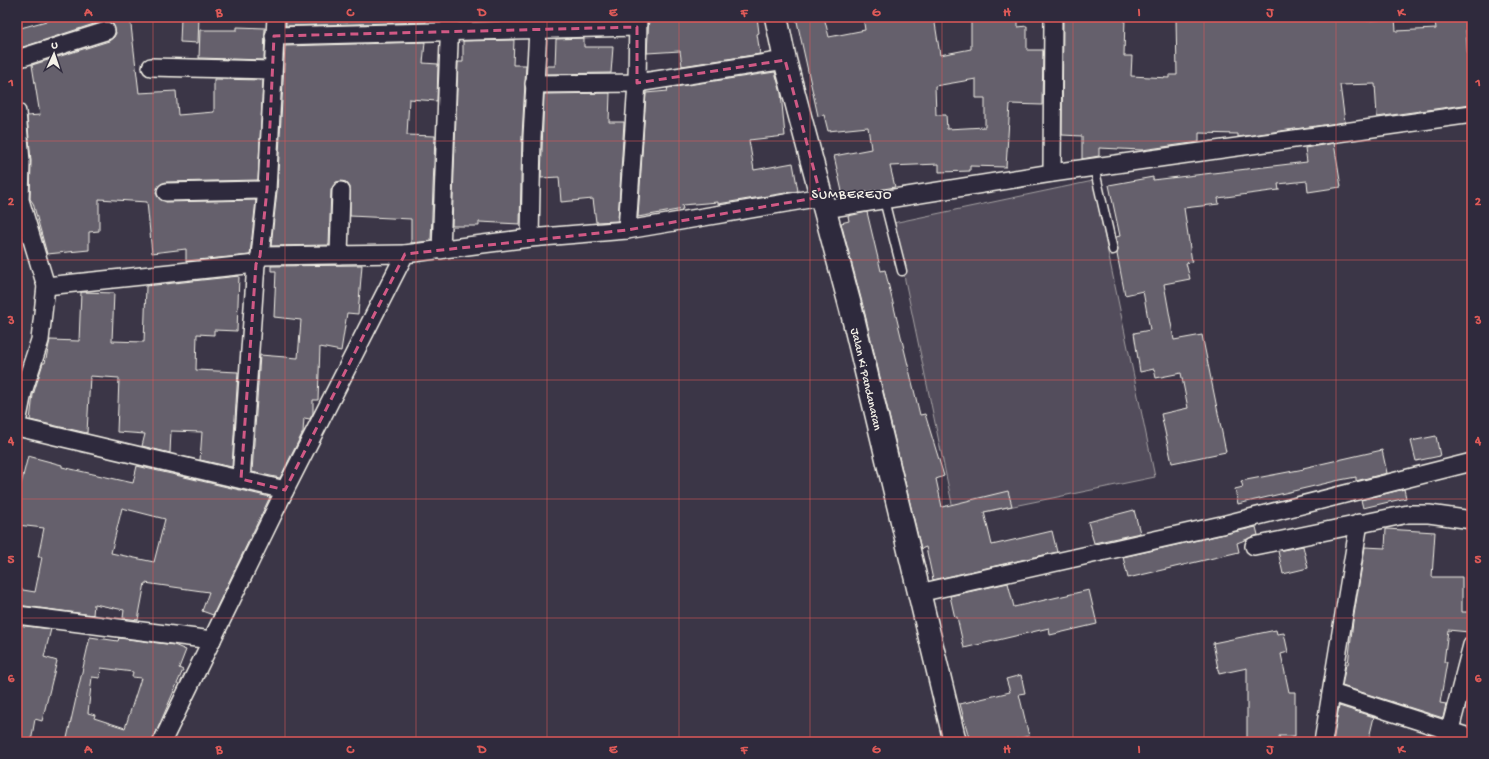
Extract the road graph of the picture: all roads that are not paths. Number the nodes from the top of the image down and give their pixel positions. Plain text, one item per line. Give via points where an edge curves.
1 (276, 17) edge
2 (776, 17) edge
3 (1053, 17) edge
4 (638, 22) edge
5 (450, 24) edge
6 (106, 30) dead end
7 (538, 30) junction
8 (274, 36) junction
9 (17, 59) edge
10 (785, 60) junction
11 (151, 67) dead end
12 (272, 70) junction
13 (637, 83) junction
14 (534, 84) junction
15 (17, 112) edge
16 (1472, 114) edge
17 (1094, 167) junction
18 (1052, 173) junction
19 (267, 190) junction
20 (341, 191) dead end
21 (166, 192) dead end
22 (884, 200) junction
23 (823, 203) junction
24 (627, 230) junction
25 (530, 238) junction
26 (442, 250) junction
27 (1113, 250) dead end
28 (405, 254) junction
29 (339, 255) junction
30 (258, 260) junction
31 (902, 271) dead end
32 (46, 286) junction
33 (17, 423) edge
34 (17, 427) edge
35 (1472, 462) edge
36 (241, 479) junction
37 (285, 490) junction
38 (1472, 520) edge
39 (1359, 523) junction
40 (1254, 546) dead end
41 (919, 593) junction
42 (17, 615) edge
43 (212, 640) junction
44 (1472, 645) edge
45 (1332, 693) junction
46 (1448, 736) edge
47 (1472, 738) edge
48 (162, 742) edge
49 (955, 742) edge
50 (1323, 742) edge

1 - 8 street
2 - 10 main road, Jalan Ki Pandanaran
3 - 18 street
4 - 7 street
4 - 13 street
5 - 7 street
5 - 8 street
5 - 26 street
6 - 9 street
7 - 14 street
8 - 12 street
10 - 13 street
10 - 23 main road, Jalan Ki Pandanaran
11 - 12 street
12 - 19 street
13 - 14 street
13 - 24 street
14 - 25 street
15 - 32 street via 21,155 20,200
16 - 17 street
17 - 18 street
17 - 27 lane
18 - 22 street
19 - 21 street
19 - 30 street
20 - 29 street
22 - 23 street
22 - 31 lane
23 - 24 street
23 - 41 main road, Jalan Ki Pandanaran
24 - 25 street
25 - 26 street
26 - 28 street
28 - 29 street
28 - 37 street
29 - 30 street
30 - 32 street
30 - 36 street
32 - 33 street via 40,340 23,392
34 - 36 street
35 - 41 street via 1226,524
36 - 37 street
37 - 43 street
38 - 39 street via 1408,514
39 - 40 street
39 - 45 street
41 - 49 main road, Jalan Ki Pandanaran
42 - 43 street
43 - 48 street
44 - 46 street
45 - 46 street
45 - 50 street
46 - 47 street

